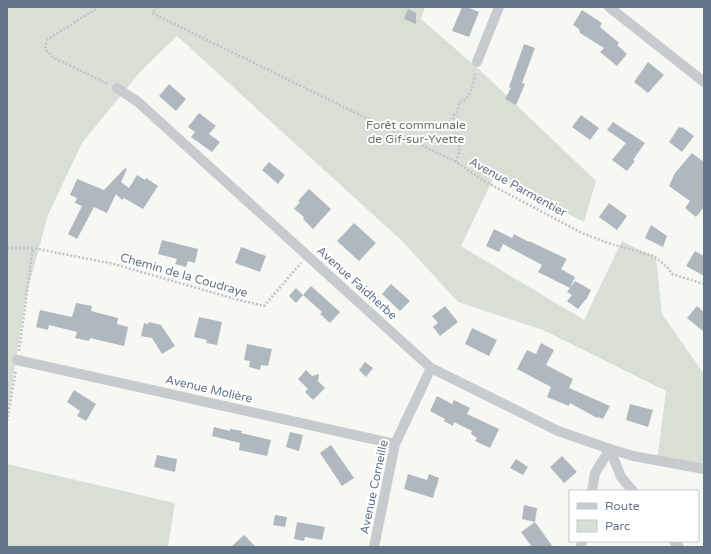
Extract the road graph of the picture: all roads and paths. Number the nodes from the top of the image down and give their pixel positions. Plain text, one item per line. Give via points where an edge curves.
1 (99, 7) edge
2 (157, 7) edge
3 (499, 7) edge
4 (609, 7) edge
5 (477, 62) joint
6 (704, 82) edge
7 (117, 88) joint
8 (456, 162) junction
9 (7, 248) edge
10 (32, 248) junction
11 (307, 256) junction
12 (704, 284) edge
13 (17, 360) junction
14 (432, 368) junction
15 (7, 421) edge
16 (394, 444) junction
17 (610, 450) junction
18 (704, 468) edge
19 (592, 490) edge
20 (632, 490) edge
21 (374, 547) edge

1 - 7 path via 56,32 48,39 47,51 54,58
2 - 8 path, Avenue Parmentier via 152,13
3 - 5 street
4 - 6 street
5 - 8 path via 472,88 468,96 459,102 458,110 453,116 460,149
7 - 11 street, Avenue Faidherbe via 138,102
8 - 12 path, Avenue Parmentier via 484,181 582,233 654,256 672,274
9 - 10 path
10 - 11 path, Chemin de la Coudraye via 114,264 264,306
10 - 13 path
11 - 14 street, Avenue Faidherbe
13 - 15 path
13 - 16 street, Avenue Molière
14 - 16 street, Avenue Corneille
14 - 17 street, Avenue Faidherbe via 558,431
16 - 21 street, Avenue Corneille
17 - 18 street, Avenue Faidherbe
17 - 19 street via 595,473
17 - 20 street via 622,478

